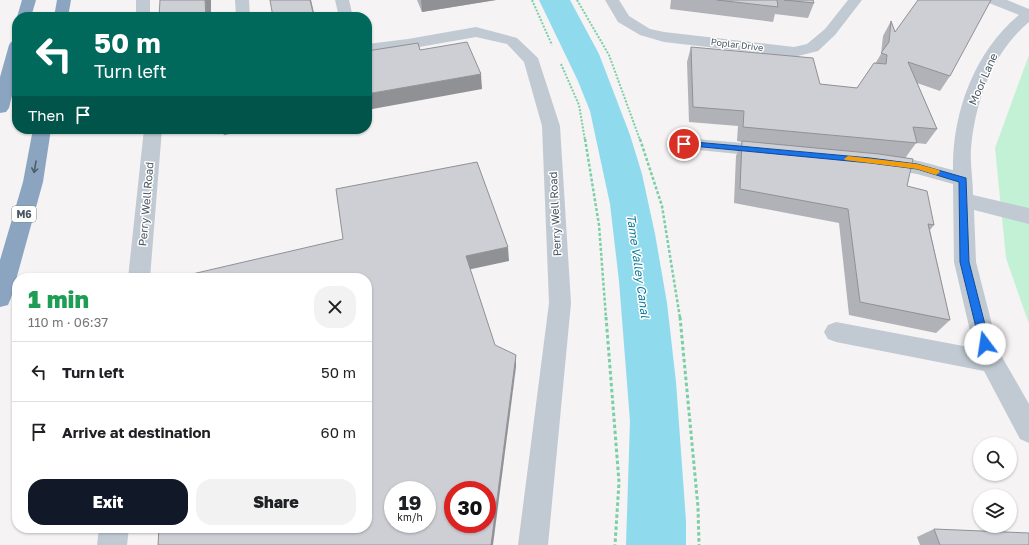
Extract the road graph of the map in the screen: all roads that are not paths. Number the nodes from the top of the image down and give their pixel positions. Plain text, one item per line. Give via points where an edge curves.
1 (29, 0) edge
2 (64, 0) edge
3 (142, 0) edge
4 (242, 0) edge
5 (342, 0) edge
6 (612, 0) edge
7 (855, 0) edge
8 (994, 0) edge
9 (25, 12) edge
10 (62, 12) edge
11 (143, 12) edge
12 (243, 12) edge
13 (345, 12) edge
14 (1029, 14) edge
15 (372, 48) edge
16 (12, 64) edge
17 (0, 108) edge
18 (41, 134) edge
19 (153, 134) edge
20 (684, 144) dead end
21 (785, 153) edge
22 (862, 160) edge
23 (963, 190) junction
24 (1029, 216) edge
25 (139, 273) edge
26 (0, 298) edge
27 (836, 332) dead end
28 (992, 362) junction
29 (1029, 430) edge
30 (113, 533) edge
31 (112, 545) edge
32 (533, 545) edge

1 - 9 highway
2 - 10 highway
3 - 11 street
4 - 12 street
5 - 13 street
6 - 7 street, Poplar Drive via 624,19 645,32 664,37 794,52 812,48 830,32
8 - 14 street
14 - 23 street, Moor Lane via 1011,30 991,56 970,103 962,150
15 - 32 street, Perry Well Road via 476,32 512,41 532,61 551,126 560,303
16 - 17 highway
18 -> 26 highway, M6 via 33,182
19 - 25 street, Perry Well Road
20 - 21 street
22 - 23 street via 917,167
23 - 24 street
23 - 28 street, Moor Lane via 965,262 985,344
27 - 28 street
28 - 29 street, Moor Lane
30 - 31 street

